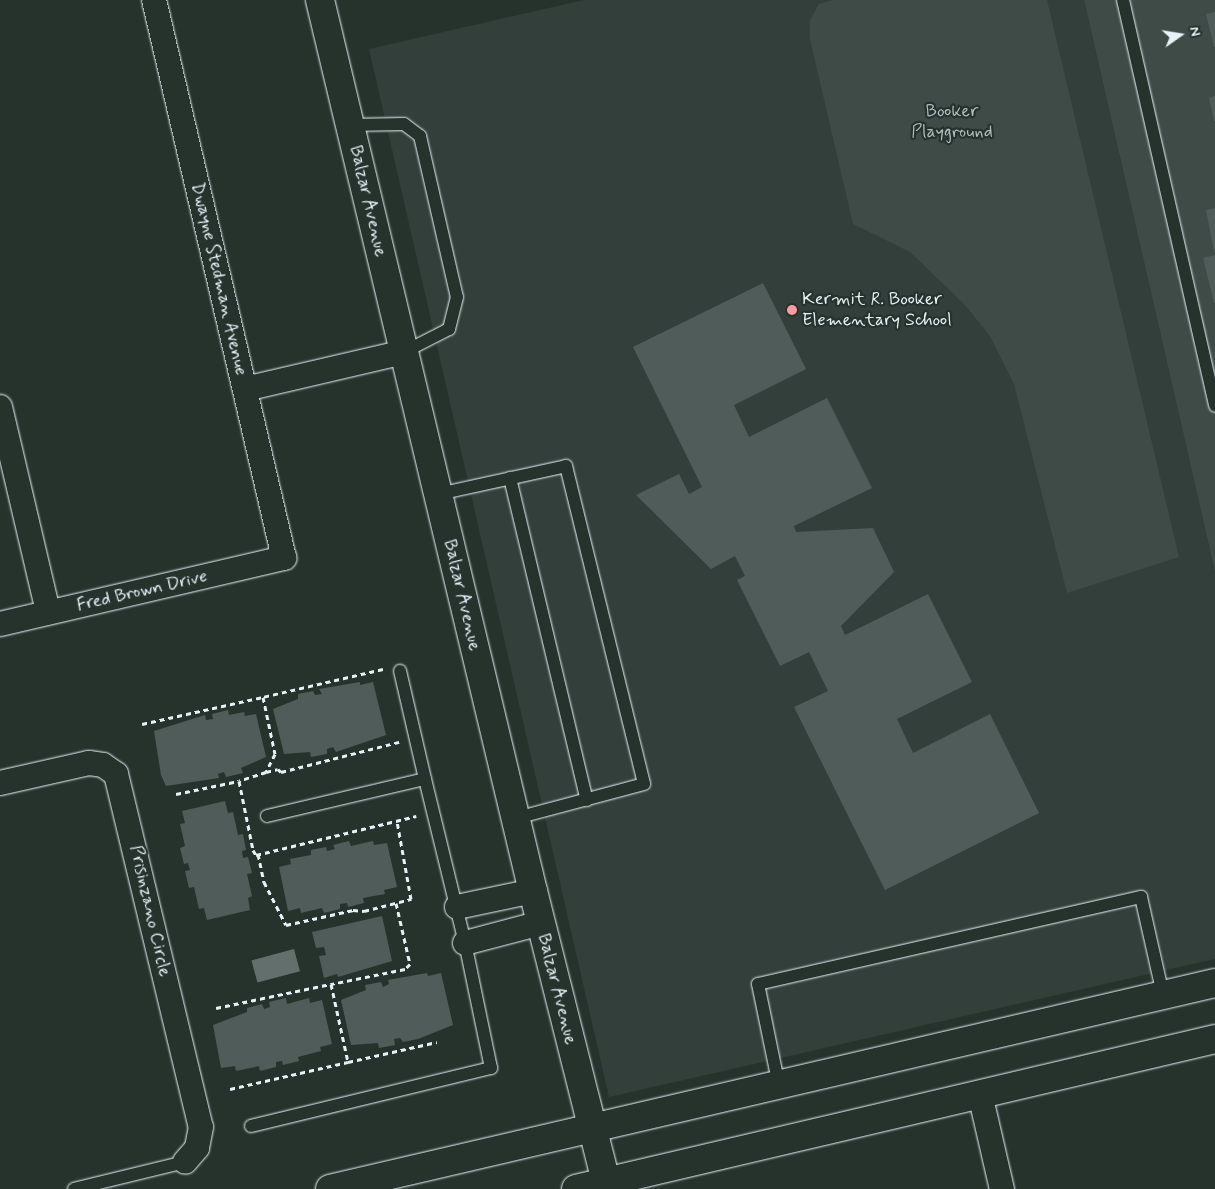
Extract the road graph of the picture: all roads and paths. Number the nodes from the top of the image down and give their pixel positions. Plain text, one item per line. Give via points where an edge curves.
1 (154, 0) edge
2 (320, 0) edge
3 (1123, 0) edge
4 (350, 125) junction
5 (404, 352) junction
6 (245, 389) junction
7 (1215, 406) edge
8 (0, 407) edge
9 (510, 478) junction
10 (438, 494) junction
11 (284, 558) joint
12 (48, 612) junction
13 (0, 624) edge
14 (400, 671) dead end
15 (385, 678) dead end
16 (263, 697) junction
17 (142, 724) dead end
18 (398, 733) dead end
19 (266, 772) junction
20 (425, 779) junction
21 (240, 781) junction
22 (0, 783) edge
23 (176, 794) dead end
24 (587, 800) junction
25 (432, 812) junction
26 (266, 816) dead end
27 (516, 818) junction
28 (397, 820) junction
29 (258, 854) junction
30 (533, 891) junction
31 (396, 903) junction
32 (457, 908) junction
33 (541, 923) junction
34 (466, 943) junction
35 (1215, 983) edge
36 (331, 984) junction
37 (1163, 995) junction
38 (216, 1008) dead end
39 (1215, 1039) edge
40 (437, 1042) dead end
41 (348, 1062) junction
42 (780, 1086) junction
43 (230, 1089) dead end
44 (980, 1094) junction
45 (251, 1126) dead end
46 (591, 1131) junction
47 (184, 1162) joint
48 (607, 1186) edge
49 (74, 1189) edge
50 (330, 1189) edge
51 (576, 1189) edge
52 (1002, 1189) edge

1 - 6 street, Dwayne Stedman Avenue
2 - 4 main road, Balzar Avenue
3 - 7 lane
4 - 5 main road, Balzar Avenue
4 - 5 lane via 404,124 420,136 458,297 449,329
5 - 6 street
5 - 10 main road, Balzar Avenue
6 - 11 street, Dwayne Stedman Avenue
8 - 12 street
9 - 10 lane
9 - 24 lane
9 - 24 lane via 566,466 644,784
10 - 27 main road, Balzar Avenue
11 - 12 street, Fred Brown Drive
12 - 13 street, Fred Brown Drive
14 - 20 lane
15 - 16 path via 383,669
16 - 17 path
16 - 19 path via 275,754
18 - 19 path via 401,742 392,746 281,772 278,769
19 - 21 path
20 - 25 lane
20 - 26 lane
21 - 23 path
21 - 29 path via 254,850
22 - 47 street, Prisinzano Circle via 89,763 103,765 116,774 201,1127 198,1148
24 - 27 lane
25 - 28 path
25 - 32 lane
27 - 30 main road, Balzar Avenue
28 - 29 path
28 - 31 path via 411,899
29 - 31 path via 264,882 286,925
30 - 32 street
30 - 33 main road, Balzar Avenue
31 - 36 path via 410,964 404,969
32 - 34 lane
33 - 34 street
33 - 46 main road, Balzar Avenue
34 - 45 lane via 491,1068
35 - 37 main road
36 - 38 path
36 - 41 path
37 - 42 main road
37 - 42 lane via 1141,897 758,984
39 - 44 main road
40 - 41 path
41 - 43 path
42 - 46 main road
44 - 48 main road
44 - 52 street
46 - 48 main road, Balzar Avenue
46 - 50 main road
47 - 49 lane
48 - 51 main road

